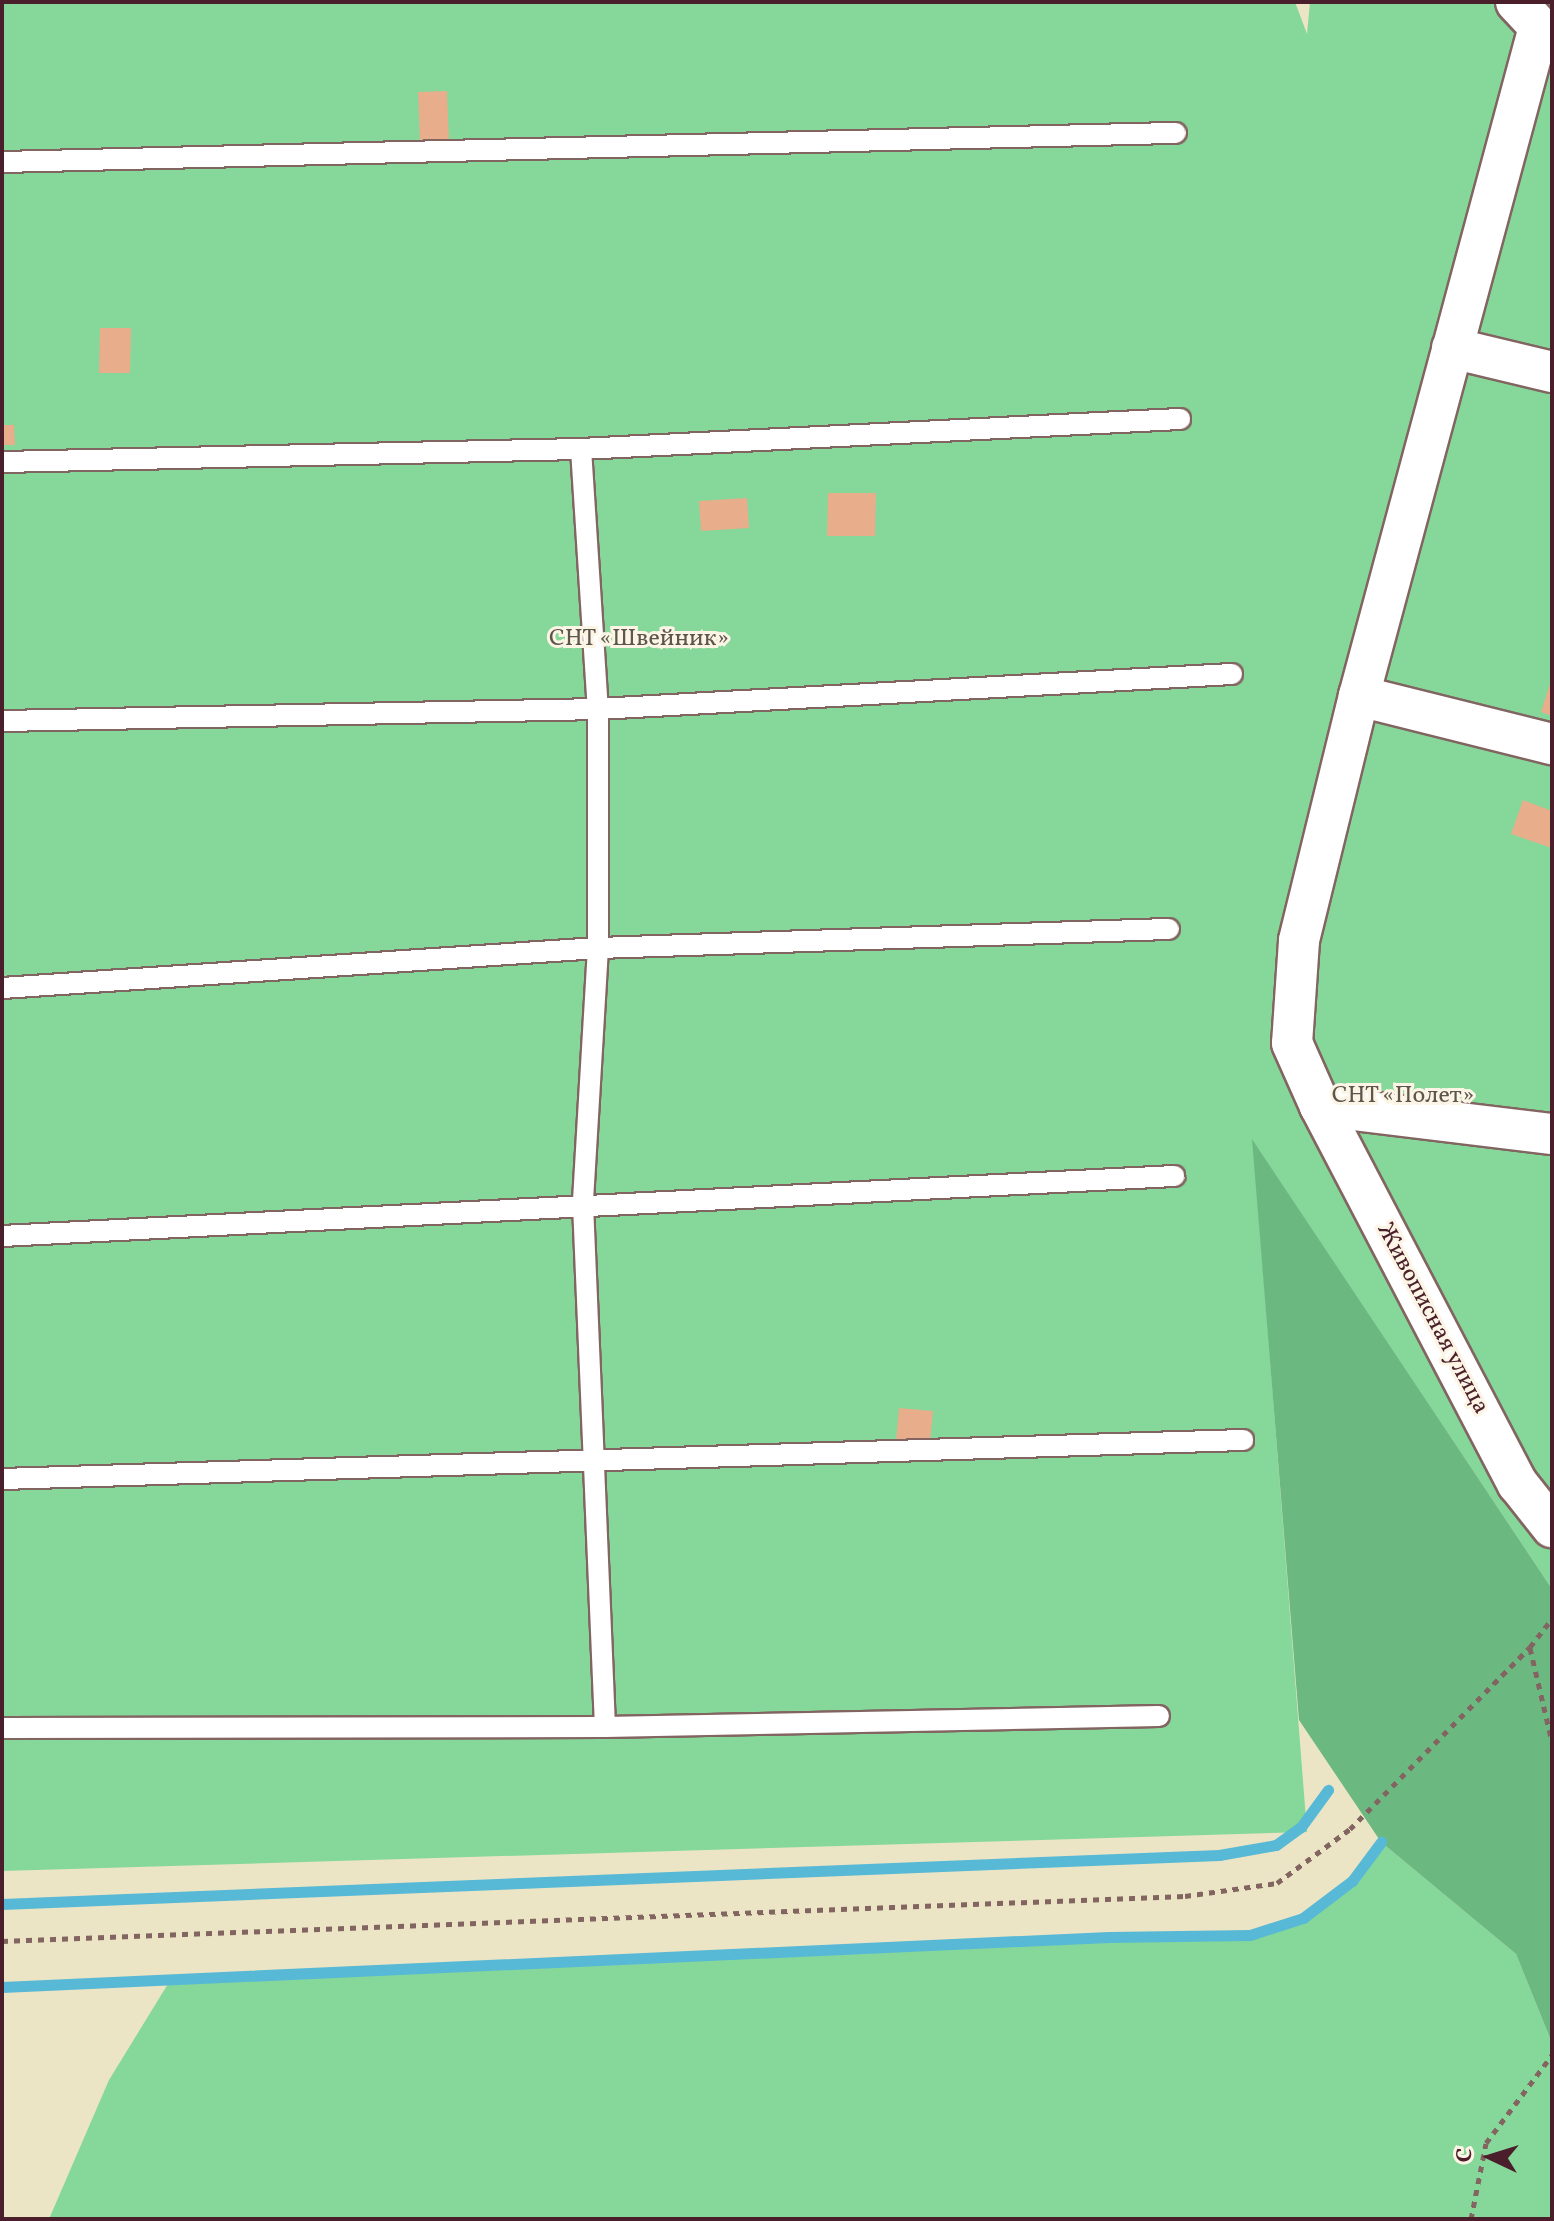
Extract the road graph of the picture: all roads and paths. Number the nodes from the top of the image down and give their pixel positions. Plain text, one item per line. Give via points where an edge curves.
1 (1535, 19) edge
2 (1176, 133) dead end
3 (2, 162) edge
4 (1452, 348) junction
5 (1552, 372) edge
6 (1180, 419) dead end
7 (581, 449) junction
8 (2, 462) edge
9 (1232, 674) dead end
10 (1359, 696) junction
11 (598, 709) junction
12 (2, 721) edge
13 (1552, 744) edge
14 (1169, 929) dead end
15 (598, 948) junction
16 (2, 988) edge
17 (1320, 1106) junction
18 (1552, 1134) edge
19 (1174, 1176) dead end
20 (583, 1204) junction
21 (2, 1236) edge
22 (1243, 1440) dead end
23 (591, 1463) junction
24 (2, 1479) edge
25 (1552, 1527) edge
26 (1552, 1619) edge
27 (1530, 1647) junction
28 (1159, 1716) dead end
29 (605, 1727) junction
30 (2, 1728) edge
31 (1552, 1742) edge
32 (2, 1941) edge
33 (1552, 2055) edge
34 (1471, 2219) edge

1 - 4 street, Живописная улица
2 - 3 lane
4 - 5 street
4 - 10 street, Живописная улица
6 - 7 lane
7 - 8 lane
7 - 11 lane
9 - 11 lane
10 - 13 street
10 - 17 street, Живописная улица via 1299,941 1292,1043
11 - 12 lane
11 - 15 lane
14 - 15 lane
15 - 16 lane
15 - 20 lane
17 - 18 street
17 - 25 street, Живописная улица via 1518,1484
19 - 20 lane
20 - 21 lane
20 - 23 lane
22 - 23 lane
23 - 24 lane
23 - 29 lane
26 - 27 path
27 - 31 path
27 - 32 path via 1350,1829 1277,1883 1185,1896
28 - 29 lane
29 - 30 lane
33 - 34 path via 1486,2143

